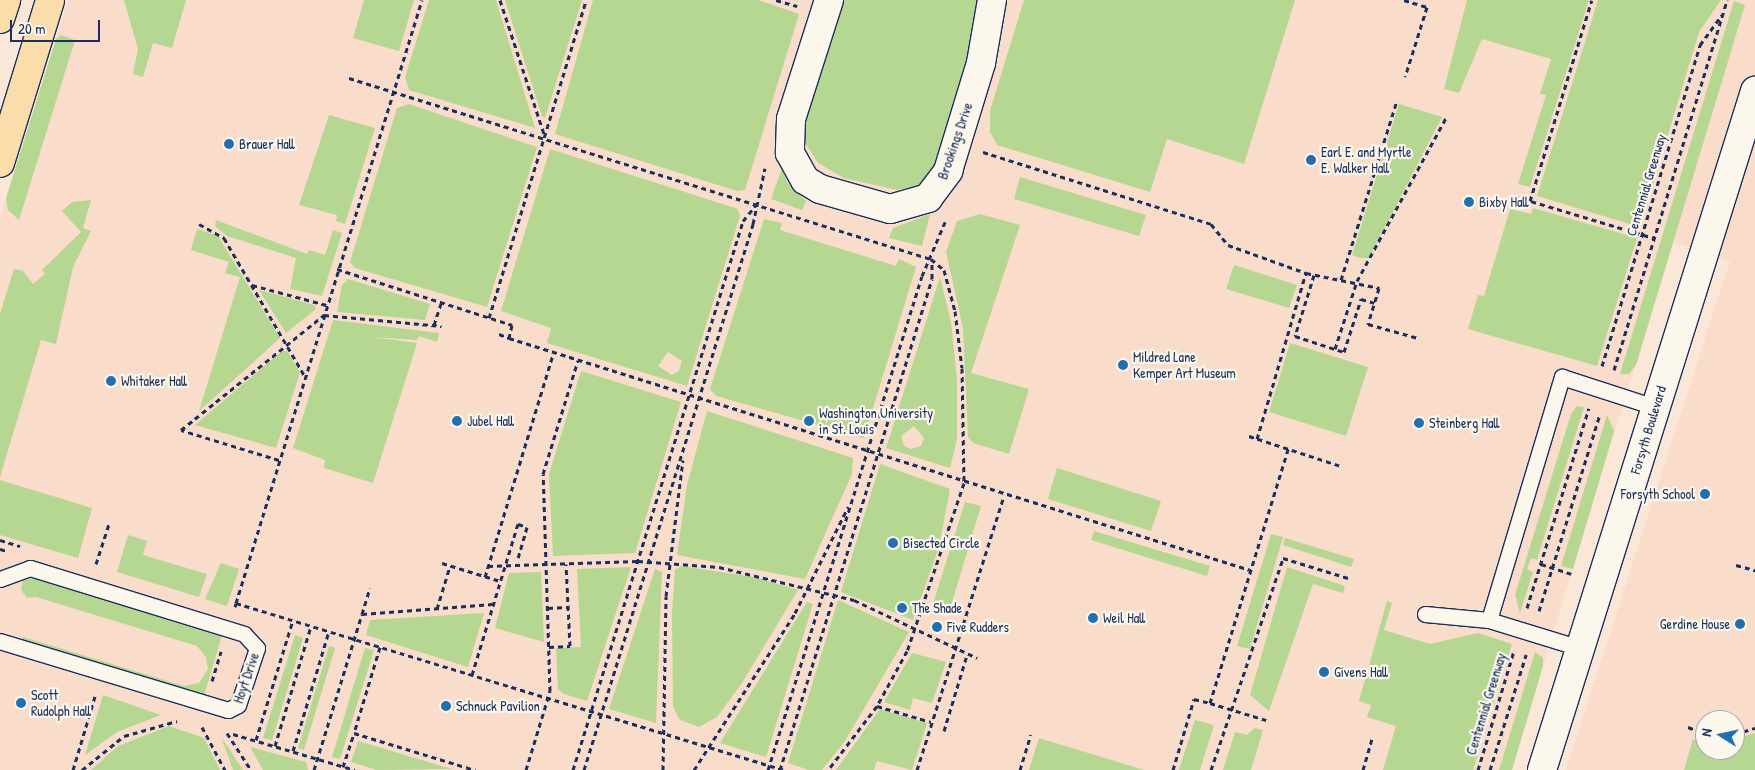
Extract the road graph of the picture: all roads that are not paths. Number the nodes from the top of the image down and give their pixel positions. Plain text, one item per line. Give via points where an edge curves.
1 (6, 0) edge
2 (50, 0) edge
3 (829, 0) edge
4 (992, 0) edge
5 (0, 19) edge
6 (1755, 91) edge
7 (0, 163) edge
8 (1655, 407) junction
9 (0, 579) edge
10 (1425, 614) dead end
11 (1489, 620) junction
12 (0, 641) edge
13 (1580, 648) junction
14 (1542, 770) edge

1 - 5 main road
2 - 7 main road
3 - 4 main road, Brookings Drive via 790,119 790,153 805,180 820,189 890,209 928,198 948,171 981,64
6 - 8 main road, Forsyth Boulevard
8 - 11 lane via 1562,377
8 - 13 main road, Forsyth Boulevard
9 - 12 lane, Hoyt Drive via 30,568 228,629 255,642 255,656 235,709 206,704
10 - 11 lane
11 - 13 lane
13 - 14 main road, Forsyth Boulevard

